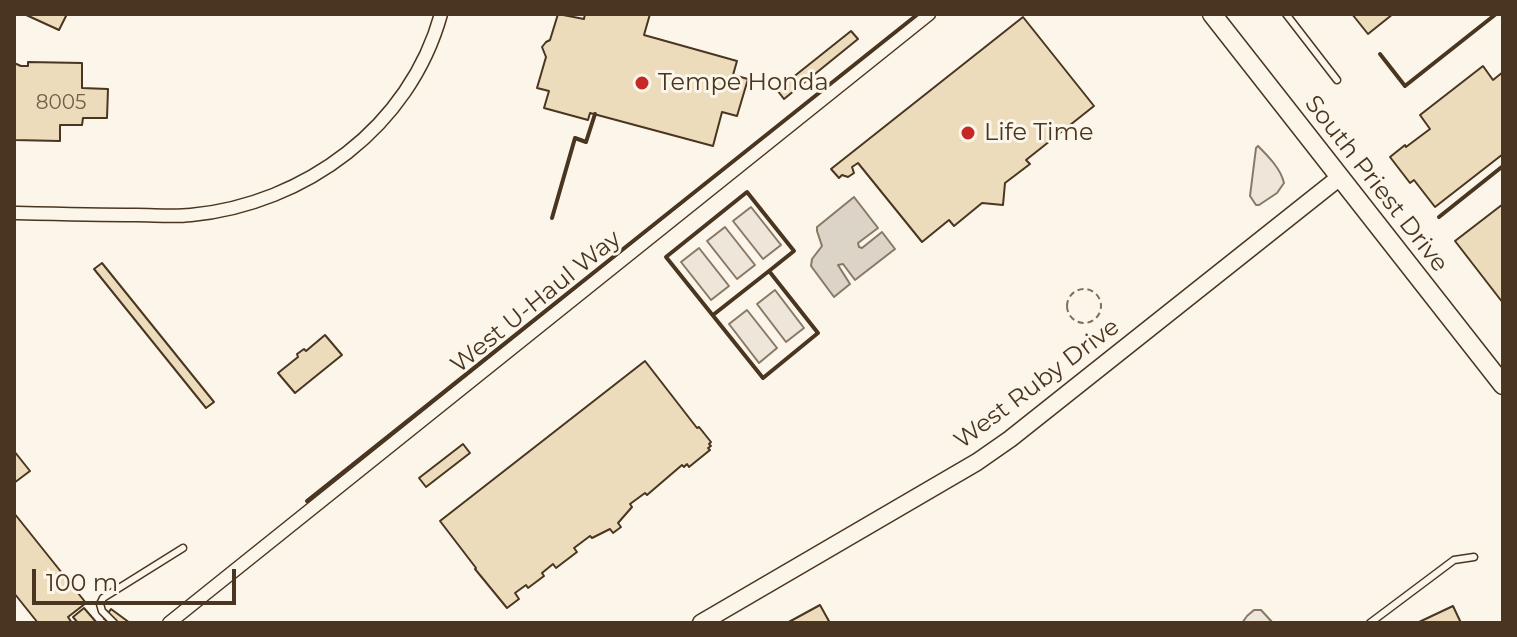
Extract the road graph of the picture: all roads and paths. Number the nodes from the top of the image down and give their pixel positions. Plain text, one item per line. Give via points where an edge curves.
1 (441, 14) edge
2 (929, 14) edge
3 (1212, 14) edge
4 (1286, 14) edge
5 (1337, 80) dead end
6 (1340, 177) junction
7 (14, 213) edge
8 (1076, 291) joint
9 (1503, 385) edge
10 (183, 548) dead end
11 (1474, 557) dead end
12 (114, 623) edge
13 (169, 623) edge
14 (701, 623) edge
15 (1370, 623) edge

1 - 7 street via 422,63 383,119 340,159 290,189 246,205 189,215
2 - 13 street, West U-Haul Way
3 - 6 main road, South Priest Drive
4 - 5 lane
6 - 9 main road, South Priest Drive
6 - 14 street, West Ruby Drive via 1010,439
8 - 8 path via 1067,302 1070,316 1084,323 1093,320 1101,309 1100,299 1089,290
10 - 12 lane via 103,598 102,611
11 - 15 lane via 1454,560

